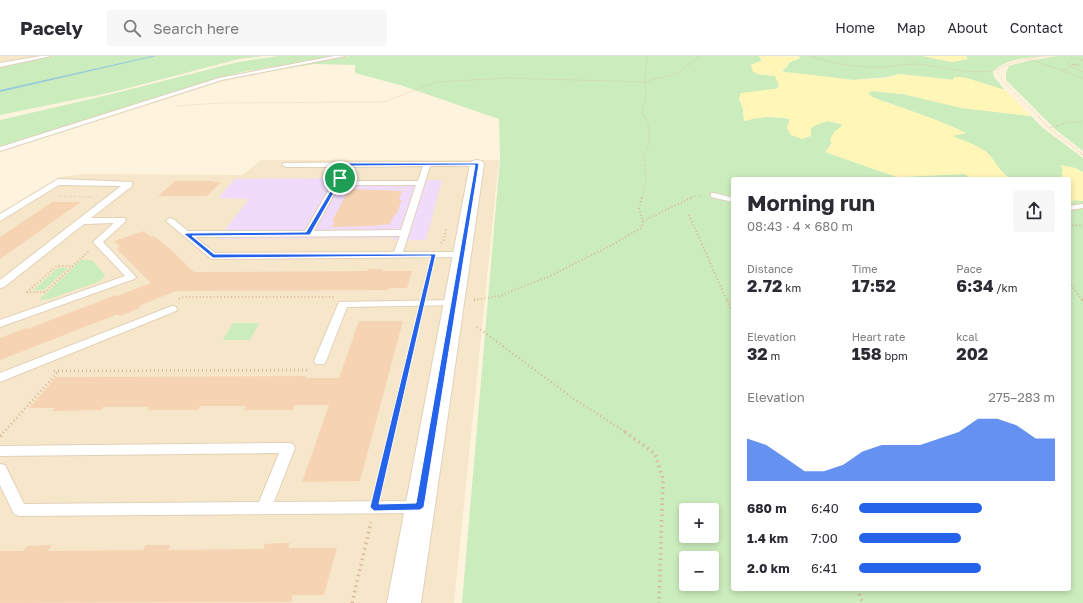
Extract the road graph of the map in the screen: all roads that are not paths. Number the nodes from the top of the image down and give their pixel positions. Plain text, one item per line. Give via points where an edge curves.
1 (49, 56) edge
2 (343, 56) edge
3 (0, 65) edge
4 (0, 149) edge
5 (427, 164) junction
6 (477, 164) joint
7 (286, 165) dead end
8 (347, 165) junction
9 (337, 183) junction
10 (421, 183) junction
11 (714, 195) road end
12 (731, 199) edge
13 (1083, 206) edge
14 (1071, 208) edge
15 (0, 218) edge
16 (82, 221) junction
17 (170, 221) dead end
18 (405, 233) junction
19 (187, 234) junction
20 (308, 234) junction
21 (398, 255) junction
22 (462, 255) junction
23 (0, 285) edge
24 (454, 303) junction
25 (172, 309) dead end
26 (0, 324) edge
27 (320, 361) road end
28 (0, 378) edge
29 (0, 451) edge
30 (0, 469) edge
31 (420, 507) junction
32 (264, 508) junction
33 (404, 603) edge

1 - 3 lane
2 - 4 lane via 233,76
5 - 6 lane
5 - 8 lane
5 - 10 lane
6 - 22 street
7 - 8 lane
8 - 9 lane
9 - 10 lane
9 - 20 lane
10 - 18 lane
11 - 12 lane
13 - 14 lane
15 - 16 lane via 59,182 129,184
16 - 23 lane
16 - 26 lane via 122,220 98,242 131,277
17 - 19 lane
18 - 20 lane
18 - 21 lane
19 - 20 lane
19 - 21 lane via 213,256
21 - 22 lane
22 - 24 street
24 - 27 lane via 344,304
24 - 31 street
25 - 28 lane
29 - 32 lane via 288,448
30 - 32 lane via 19,510
31 - 32 lane
31 - 33 street

